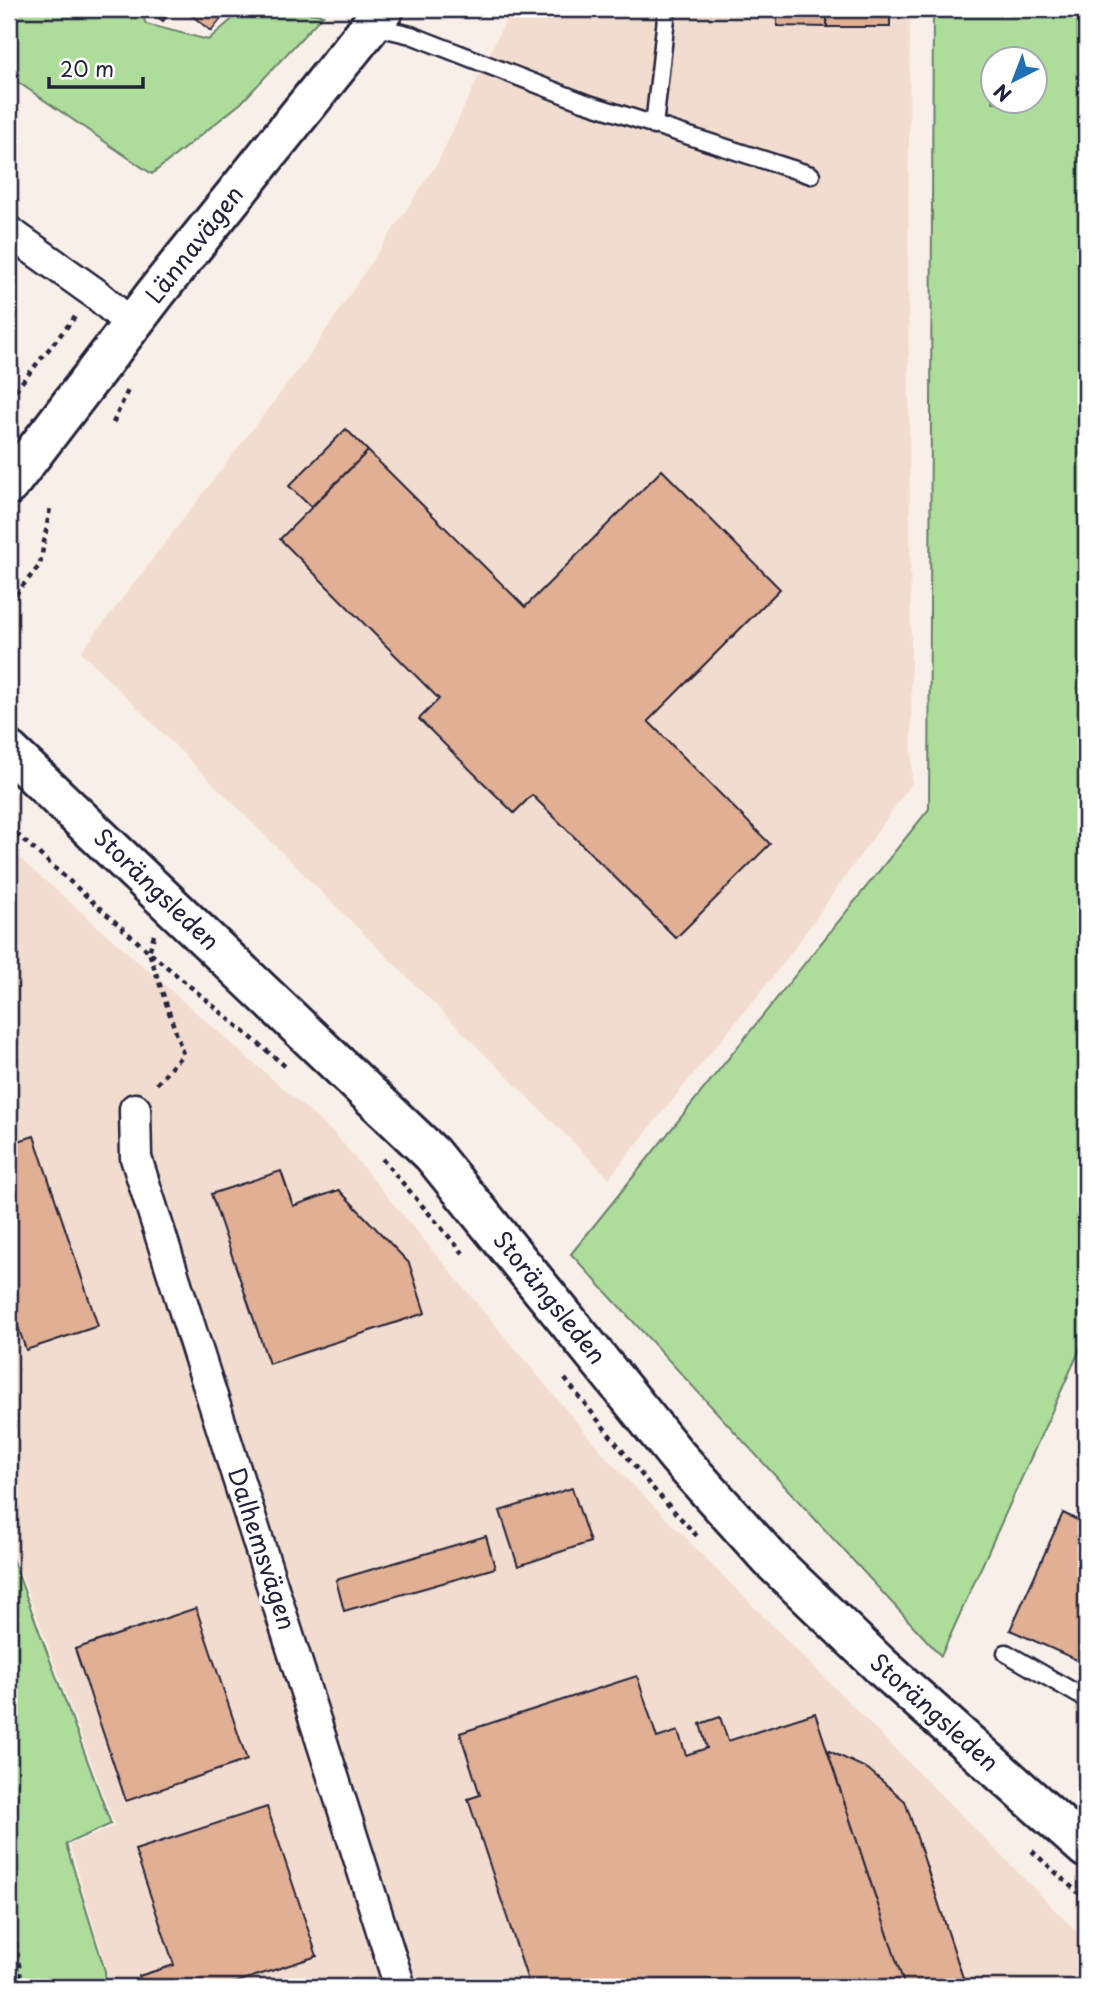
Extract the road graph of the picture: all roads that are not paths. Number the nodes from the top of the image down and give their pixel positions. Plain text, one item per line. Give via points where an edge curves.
1 (667, 9) edge
2 (377, 17) edge
3 (654, 126) junction
4 (811, 175) dead end
5 (9, 232) edge
6 (132, 325) junction
7 (9, 485) edge
8 (9, 751) edge
9 (135, 1109) road end
10 (1006, 1653) dead end
11 (1086, 1699) edge
12 (1086, 1847) edge
13 (400, 1987) edge

1 - 3 lane
2 - 3 lane via 411,35
2 - 6 main road, Lännavägen
3 - 4 lane
5 - 6 street
6 - 7 main road, Lännavägen
8 - 12 main road, Storängsleden via 432,1154 677,1456 770,1559 881,1666
9 - 13 street, Dalhemsvägen via 136,1158
10 - 11 lane

